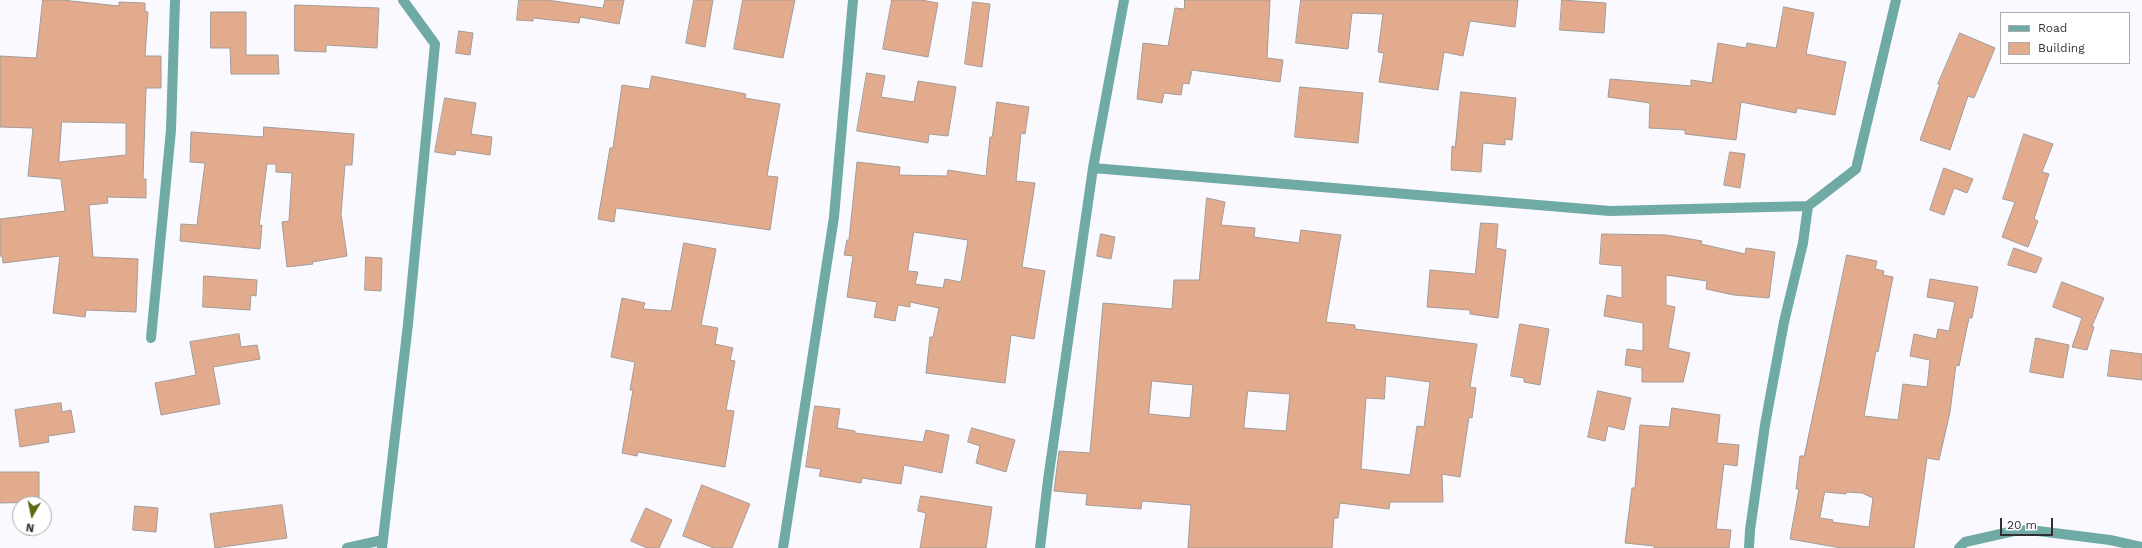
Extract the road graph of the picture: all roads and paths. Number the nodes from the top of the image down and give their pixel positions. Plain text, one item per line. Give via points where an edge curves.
1 (175, 0) edge
2 (403, 0) edge
3 (853, 0) edge
4 (1124, 0) edge
5 (1896, 0) edge
6 (1094, 168) junction
7 (1808, 206) junction
8 (151, 338) dead end
9 (382, 544) edge
10 (2142, 547) edge
11 (347, 548) edge
12 (783, 548) edge
13 (1040, 548) edge
14 (1749, 548) edge
15 (1959, 548) edge

1 - 8 street via 171,130
2 - 9 street via 435,44 408,324
3 - 12 street via 834,216
4 - 6 street
5 - 7 street via 1856,169
6 - 7 street via 1610,211
6 - 13 street
7 - 14 street via 1803,243 1784,322 1765,425
9 - 11 street
10 - 15 street via 2110,540 2030,530 1965,542

